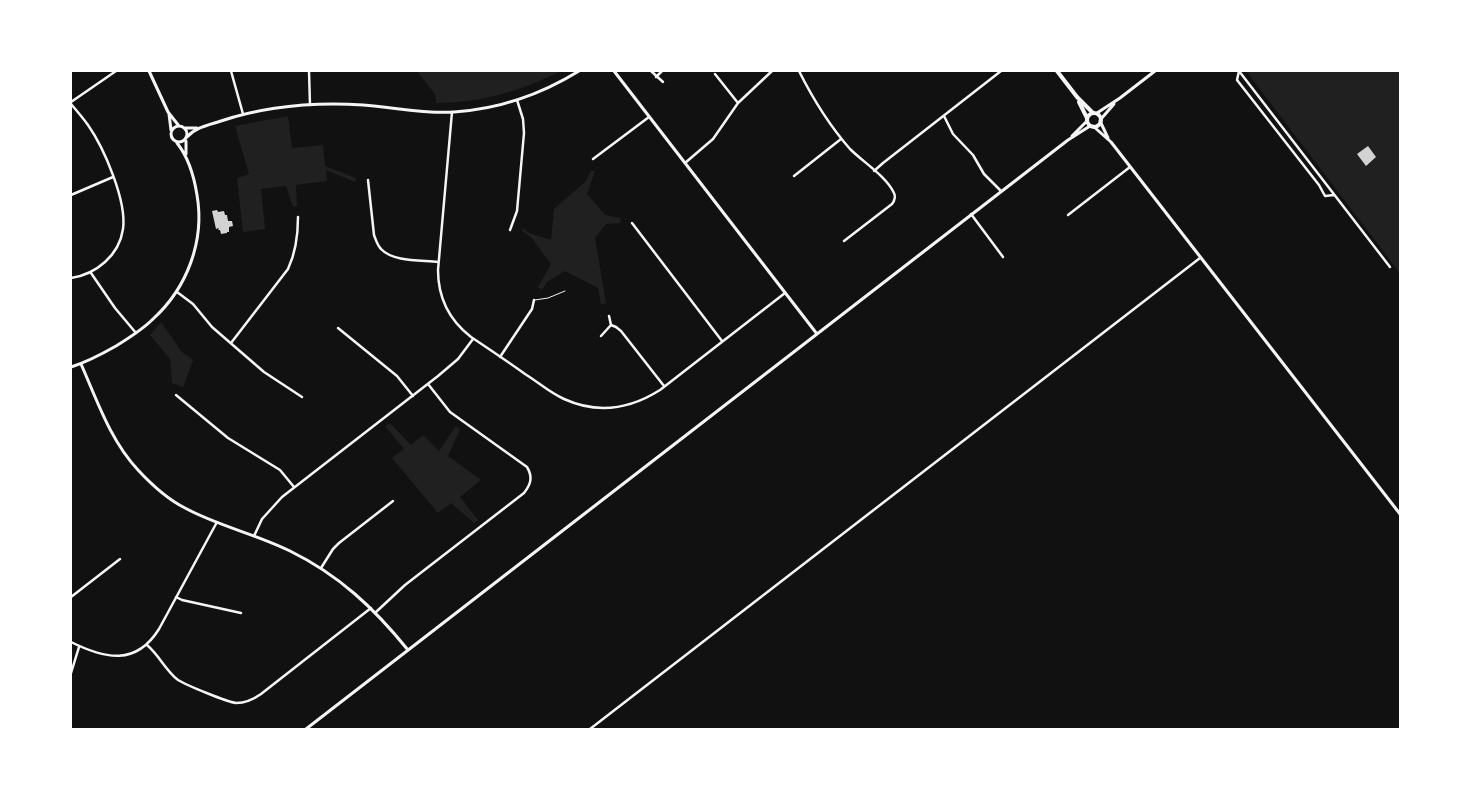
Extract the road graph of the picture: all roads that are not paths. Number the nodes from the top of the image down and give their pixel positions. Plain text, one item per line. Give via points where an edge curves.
1 (116, 71) edge
2 (149, 71) edge
3 (231, 71) edge
4 (309, 71) edge
5 (579, 71) edge
6 (614, 71) edge
7 (651, 71) edge
8 (662, 71) edge
9 (772, 71) edge
10 (799, 71) edge
11 (1001, 71) edge
12 (1057, 71) edge
13 (1155, 71) edge
14 (1239, 71) edge
15 (715, 74) dead end
16 (656, 77) junction
17 (663, 82) dead end
18 (1077, 98) junction
19 (1120, 98) junction
20 (517, 100) junction
21 (71, 103) edge
22 (738, 103) junction
23 (310, 105) junction
24 (168, 112) junction
25 (452, 112) junction
26 (1095, 113) junction
27 (243, 114) junction
28 (944, 116) junction
29 (649, 117) junction
30 (1087, 119) junction
31 (1101, 120) junction
32 (179, 126) junction
33 (1092, 126) junction
34 (203, 127) junction
35 (184, 128) junction
36 (171, 131) junction
37 (187, 138) junction
38 (841, 139) junction
39 (1068, 140) junction
40 (1111, 142) junction
41 (177, 143) junction
42 (186, 157) junction
43 (593, 159) dead end
44 (685, 163) junction
45 (1130, 167) junction
46 (874, 171) junction
47 (794, 176) dead end
48 (113, 177) junction
49 (368, 180) dead end
50 (1001, 191) junction
51 (71, 195) edge
52 (1335, 195) junction
53 (971, 214) junction
54 (1068, 215) dead end
55 (298, 217) dead end
56 (632, 223) dead end
57 (510, 230) dead end
58 (844, 242) dead end
59 (1004, 257) dead end
60 (1200, 258) junction
61 (438, 262) junction
62 (1390, 267) dead end
63 (91, 273) junction
64 (71, 278) edge
65 (565, 291) dead end
66 (176, 292) junction
67 (785, 293) junction
68 (534, 300) joint
69 (609, 316) dead end
70 (611, 326) junction
71 (338, 328) dead end
72 (136, 333) junction
73 (817, 334) junction
74 (601, 336) dead end
75 (473, 339) junction
76 (722, 341) junction
77 (231, 344) junction
78 (500, 356) junction
79 (81, 364) junction
80 (71, 367) edge
81 (428, 384) junction
82 (664, 386) junction
83 (176, 395) dead end
84 (413, 396) junction
85 (302, 397) dead end
86 (294, 486) junction
87 (393, 501) dead end
88 (1400, 514) edge
89 (217, 522) junction
90 (254, 536) junction
91 (120, 559) dead end
92 (321, 568) junction
93 (71, 596) edge
94 (176, 597) junction
95 (372, 608) junction
96 (376, 612) junction
97 (241, 613) dead end
98 (71, 642) edge
99 (147, 645) junction
100 (79, 646) junction
101 (408, 650) junction
102 (71, 672) edge
103 (306, 729) edge
104 (590, 729) edge

1 - 21 street
2 - 24 street
3 - 27 street
4 - 23 street
5 - 20 street
6 - 29 street
7 - 16 street
8 - 16 street
9 - 22 street
10 - 38 street via 812,98
11 - 28 street
12 - 18 main road
13 - 19 street
14 - 52 street
14 - 52 street via 1237,80 1325,196
15 - 22 street
16 - 17 street
18 - 26 main road
18 - 30 main road
19 - 26 street
19 - 31 street
20 - 25 street
20 - 57 street via 524,133 517,211
21 - 48 street via 94,135
22 - 44 street via 713,139
23 - 25 street via 363,105
23 - 27 street
24 - 32 street
24 - 36 street
25 - 61 street
26 - 30 main road
26 - 31 main road
27 - 34 street
28 - 46 street
28 - 50 street via 953,134
29 - 43 street
29 - 44 street
30 - 33 main road
30 - 39 street
31 - 33 main road
31 - 40 street
32 - 35 street
32 - 36 street
33 - 39 street
33 - 40 street
34 - 35 street
34 - 37 street
35 - 37 street
36 - 41 street via 171,138
37 - 41 street
37 - 42 street
38 - 46 street
38 - 47 street
39 - 50 street
40 - 45 street
41 - 42 street
42 - 66 street via 194,179 199,231 194,256
44 - 67 street
45 - 54 street
45 - 60 street
46 - 58 street via 893,192 895,200
48 - 51 street
48 - 63 street via 123,214 122,236 116,251
49 - 61 street via 374,235 381,249 398,258
50 - 53 street
52 - 62 street
53 - 59 street
53 - 73 street
55 - 77 street via 297,242 288,269
56 - 76 street
60 - 88 street
60 - 104 street
61 - 75 street via 442,300 457,325
63 - 64 street
63 - 72 street
65 - 68 lane
66 - 72 street via 162,310
66 - 77 street via 193,304
67 - 73 street
67 - 76 street
68 - 78 street via 532,309
69 - 70 street
70 - 74 street
70 - 82 street via 621,331
71 - 84 street via 390,370
72 - 79 street
73 - 101 street
75 - 78 street
75 - 81 street via 449,368
76 - 82 street
77 - 85 street via 264,372
78 - 82 street via 563,398 594,408 640,401
79 - 80 street
79 - 89 street via 114,438 125,455 167,497
81 - 84 street
81 - 96 street via 450,412 527,467 531,482 524,493 405,585
83 - 86 street via 228,438 280,470
84 - 86 street
86 - 90 street via 262,519
87 - 92 street via 339,543
89 - 90 street
89 - 94 street
90 - 92 street
91 - 93 street
92 - 95 street
94 - 97 street
94 - 99 street via 159,630
95 - 96 street
95 - 99 street via 262,694 237,703 178,680
96 - 101 street
98 - 100 street
99 - 100 street via 133,653 112,656
100 - 102 street
101 - 103 street

